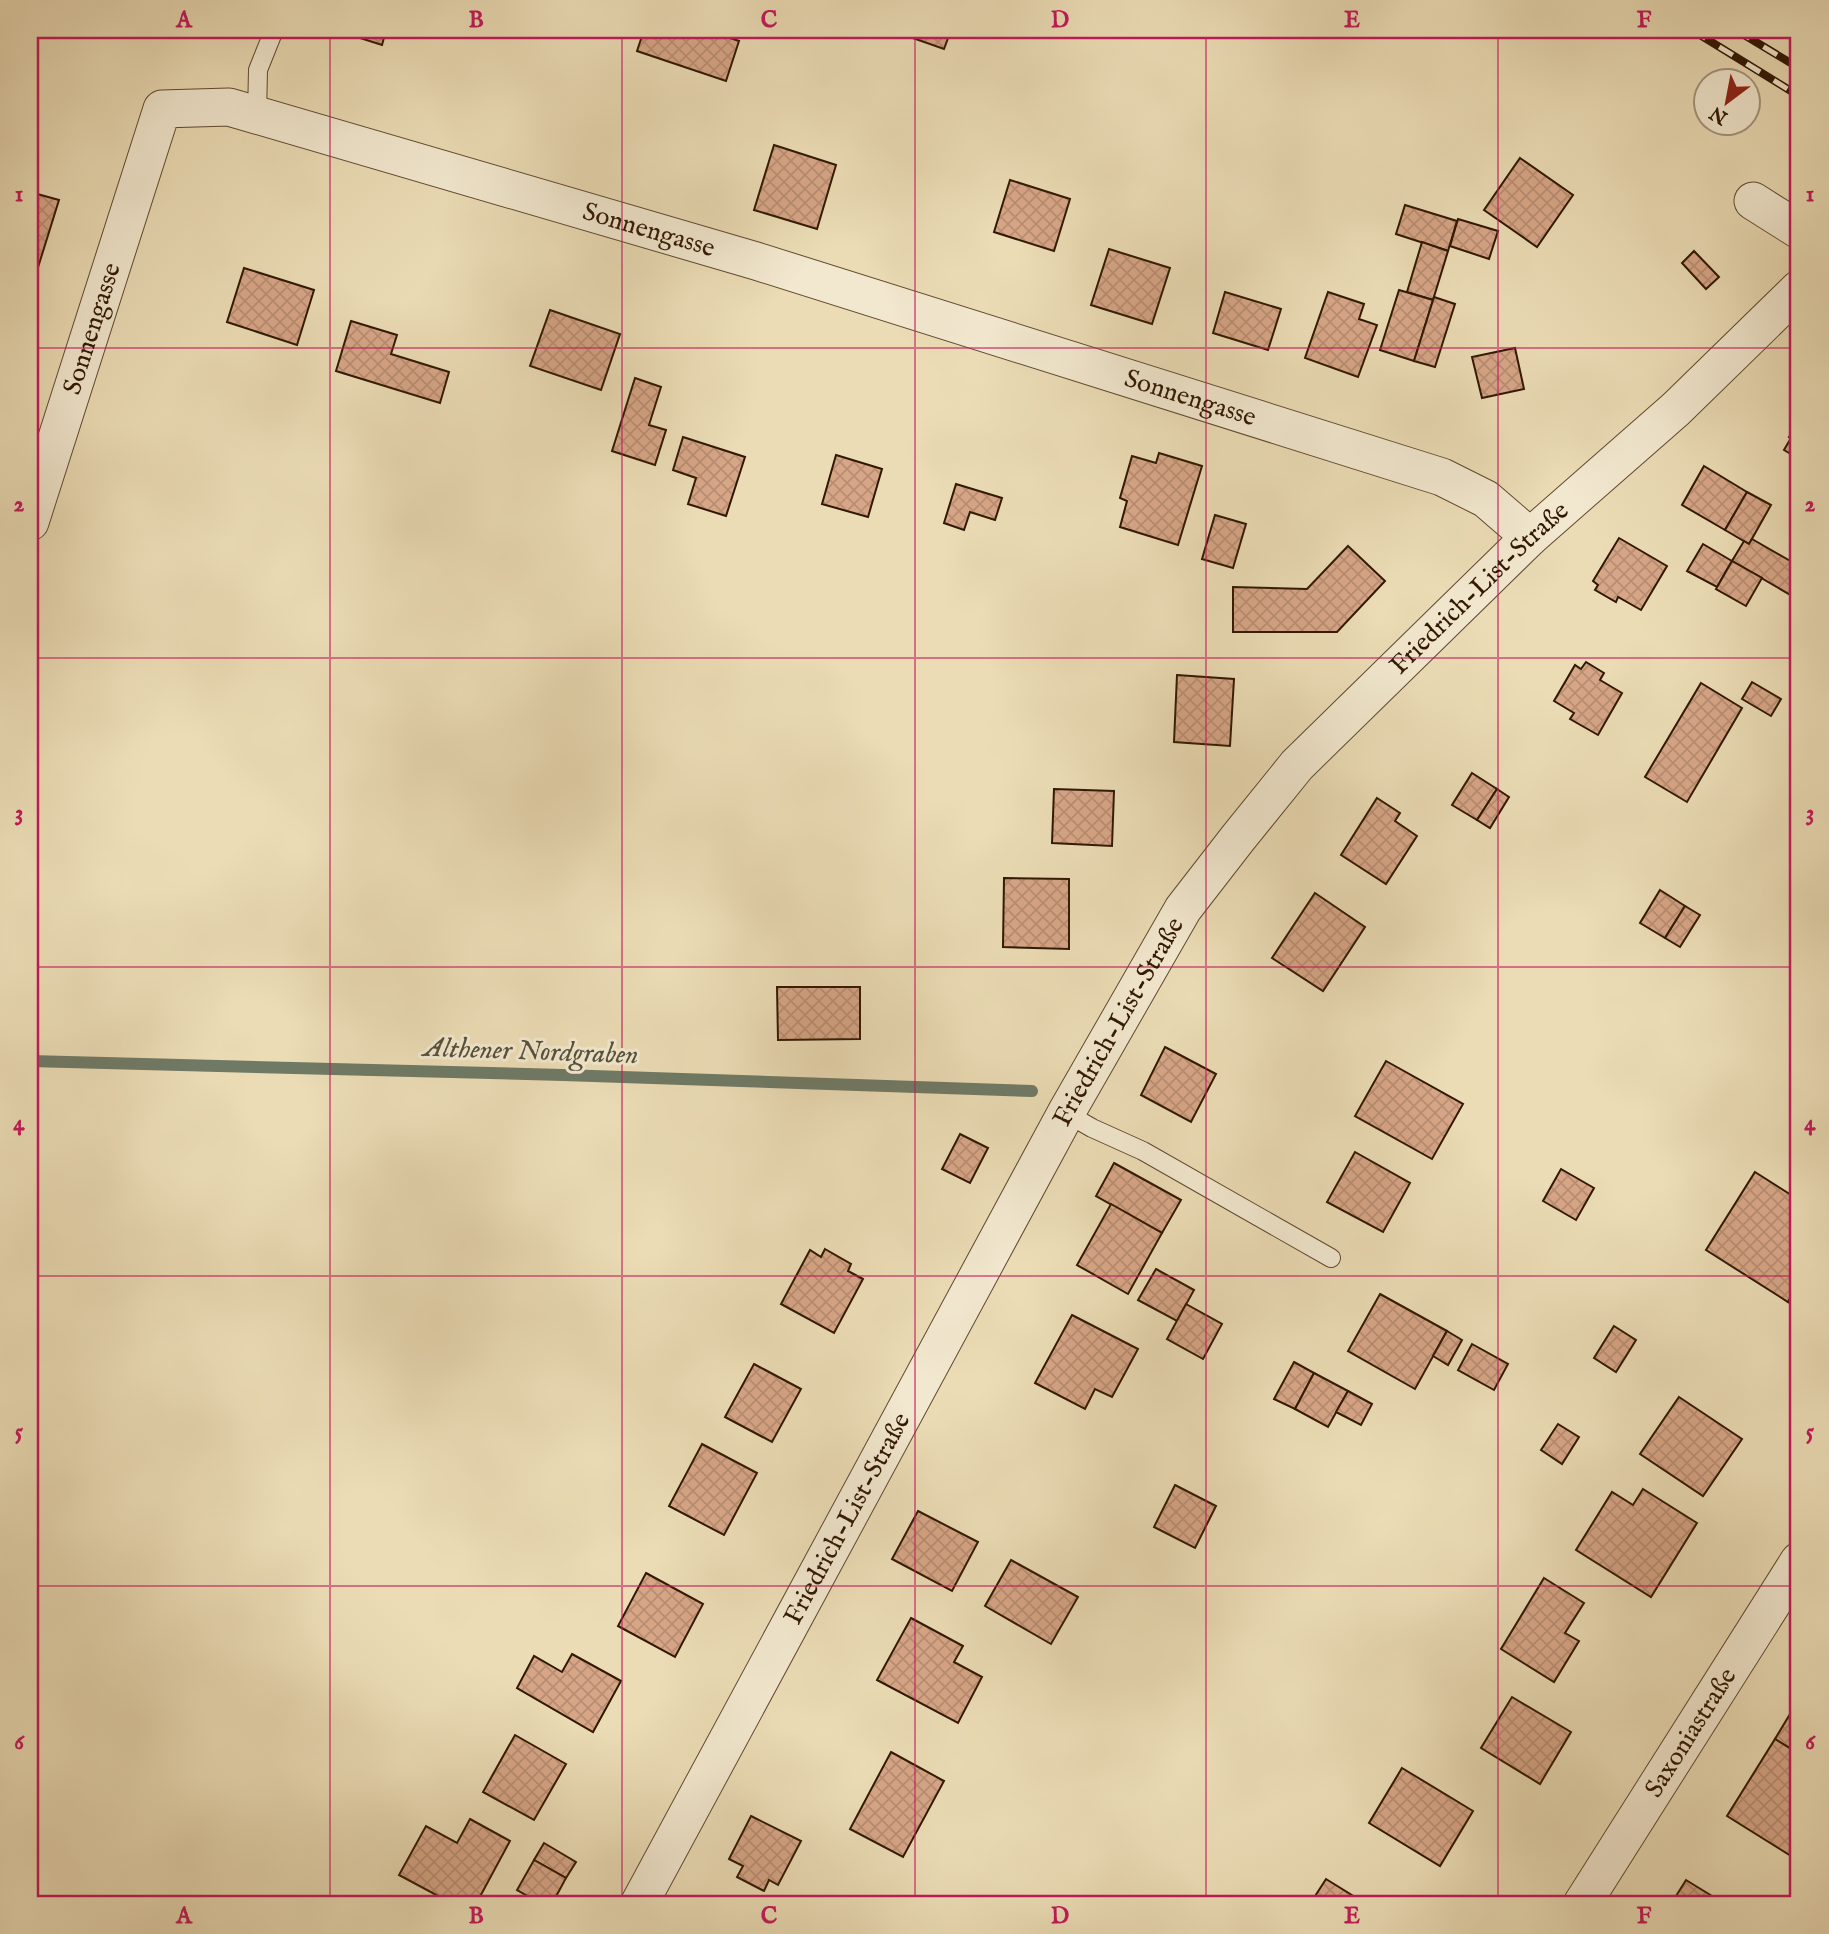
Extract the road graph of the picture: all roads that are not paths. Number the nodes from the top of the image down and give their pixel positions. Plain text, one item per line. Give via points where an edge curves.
1 (274, 30) edge
2 (257, 115) junction
3 (1753, 201) dead end
4 (1799, 230) edge
5 (1799, 289) edge
6 (30, 522) edge
7 (1530, 537) junction
8 (1066, 1113) junction
9 (1331, 1258) dead end
10 (1799, 1561) edge
11 (639, 1904) edge
12 (1582, 1904) edge

1 - 2 lane via 258,70
2 - 6 street, Sonnengasse via 229,107 162,109
2 - 7 street, Sonnengasse via 756,261 1442,477 1486,499
3 - 4 street
5 - 7 street, Friedrich-List-Straße via 1676,409
7 - 8 street, Friedrich-List-Straße via 1297,765 1238,838 1184,909
8 - 9 lane via 1143,1151
8 - 11 street, Friedrich-List-Straße
10 - 12 street, Saxoniastraße

